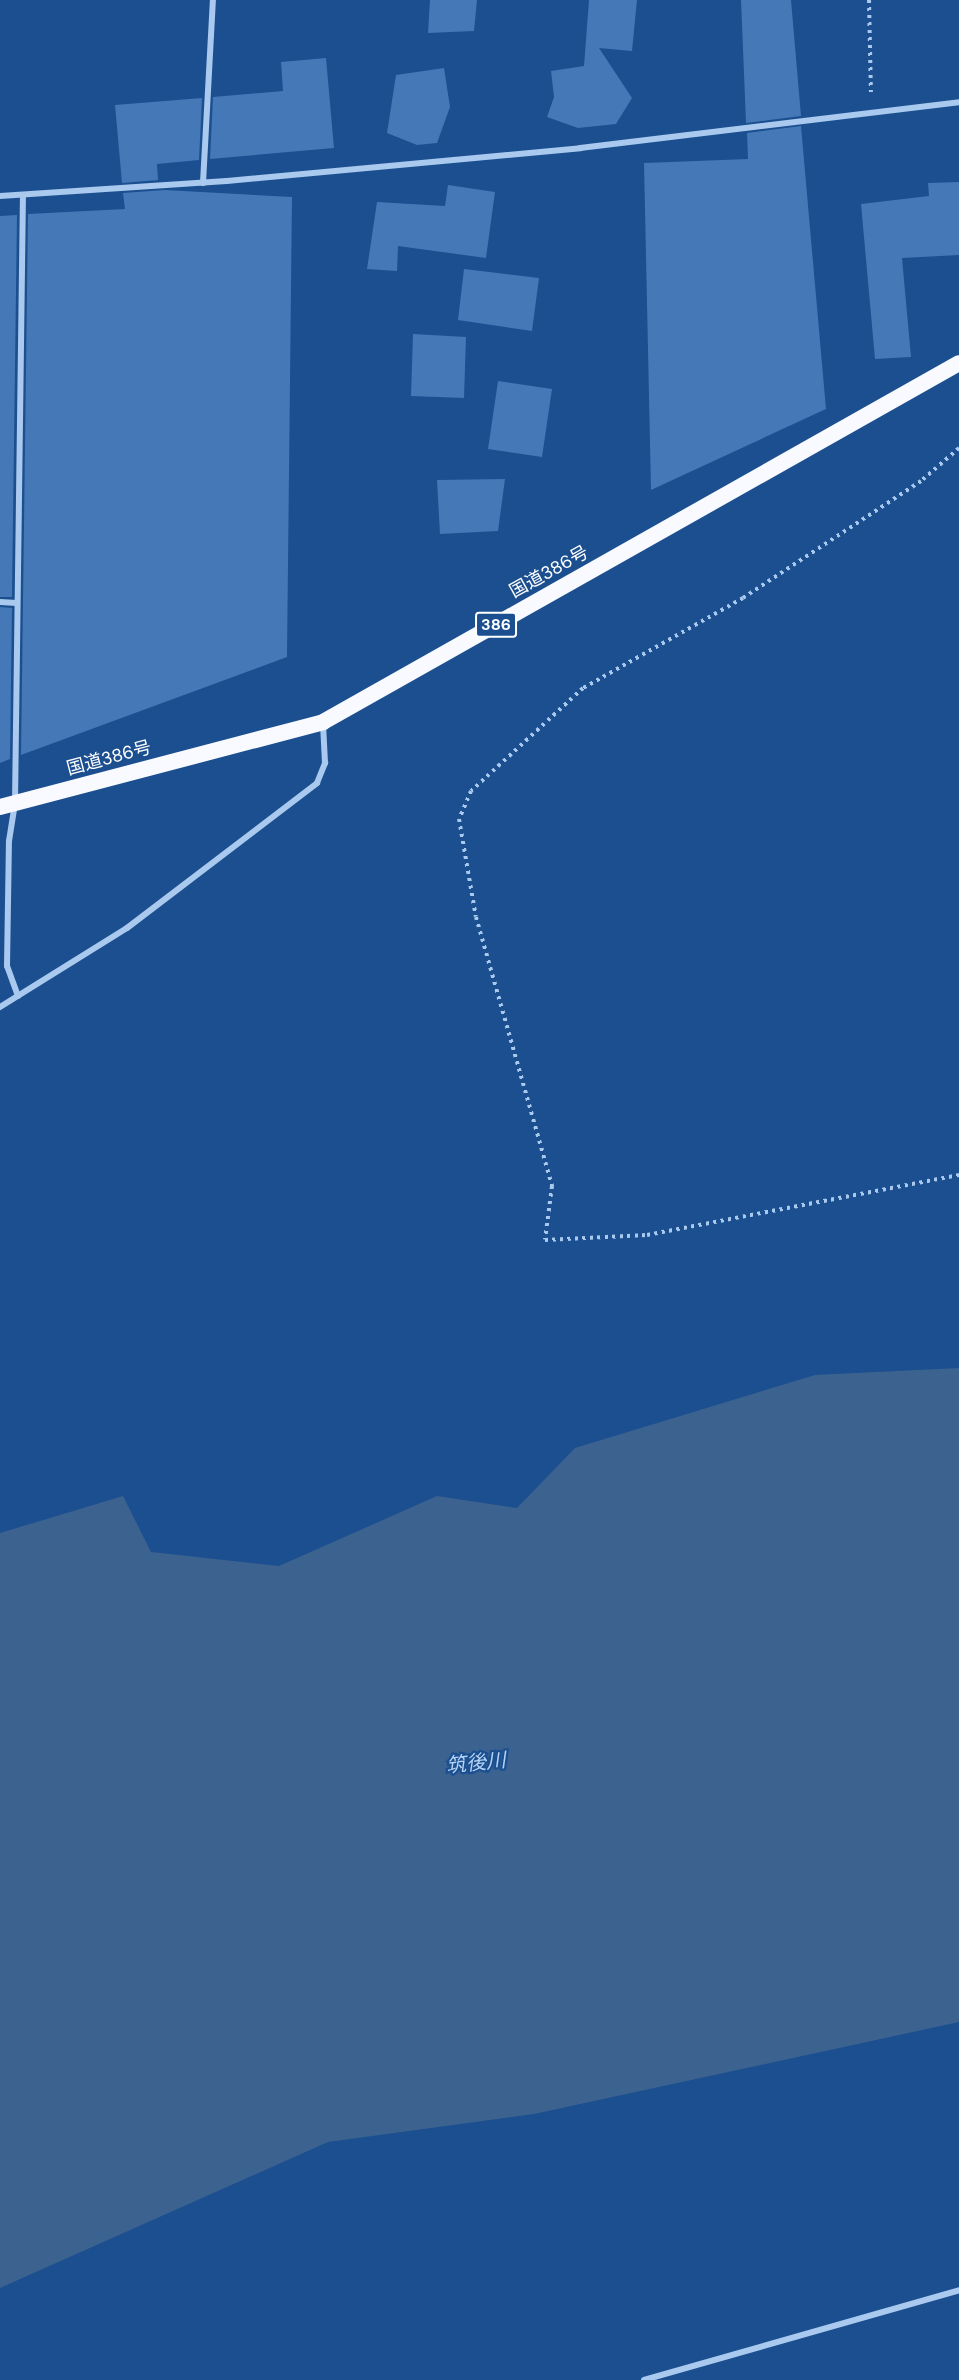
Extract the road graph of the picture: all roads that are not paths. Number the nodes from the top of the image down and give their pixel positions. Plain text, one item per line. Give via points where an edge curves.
1 (213, 0) edge
2 (959, 102) edge
3 (202, 183) junction
4 (23, 195) junction
5 (0, 196) edge
6 (959, 363) edge
7 (0, 602) edge
8 (16, 603) junction
9 (323, 722) junction
10 (7, 805) edge
11 (18, 996) junction
12 (0, 1007) edge
13 (959, 2290) edge
14 (644, 2380) edge

1 - 3 street
2 - 3 street via 580,148
3 - 4 street
4 - 5 street
4 - 8 street
6 - 9 highway, 国道386号 / 386
7 - 8 street
8 - 10 street
9 - 10 highway, 国道386号 / 386
9 - 11 street via 325,764 317,783 127,928
10 - 11 street via 7,966
11 - 12 street
13 - 14 street

